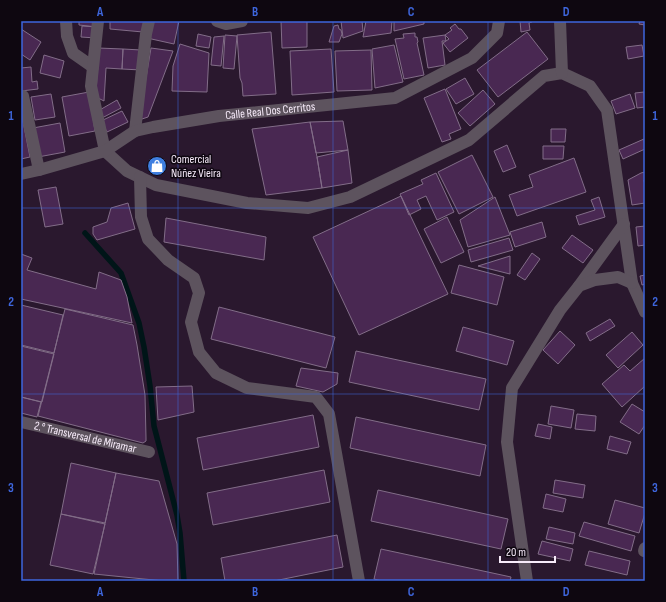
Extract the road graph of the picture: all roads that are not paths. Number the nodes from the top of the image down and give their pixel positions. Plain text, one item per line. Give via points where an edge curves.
1 (66, 21) edge
2 (98, 21) edge
3 (149, 21) edge
4 (217, 21) edge
5 (242, 21) edge
6 (499, 21) edge
7 (560, 21) edge
8 (93, 67) junction
9 (562, 73) junction
10 (21, 97) edge
11 (135, 131) junction
12 (105, 151) junction
13 (38, 170) junction
14 (21, 174) edge
15 (140, 177) junction
16 (624, 224) junction
17 (632, 283) junction
18 (579, 286) junction
19 (645, 312) edge
20 (21, 422) edge
21 (149, 452) dead end
22 (360, 581) edge
23 (527, 581) edge

1 - 8 street via 67,36 73,53
2 - 8 street
3 - 11 street
4 - 5 street via 226,24
6 - 11 street, Calle Real Dos Cerritos via 497,33 472,58 396,98 219,116
7 - 9 street
8 - 12 street via 91,86
9 - 15 street via 544,76 469,140 350,197 308,208 247,203 156,185
9 - 16 street via 590,86 608,110
10 - 13 street via 23,96
11 - 12 street, Calle Real Dos Cerritos
12 - 13 street, Calle Real Dos Cerritos
12 - 15 street via 127,171
13 - 14 street, Calle Real Dos Cerritos
15 - 22 street via 141,217 148,239 168,260 194,278 199,293 191,322 199,352 216,373 247,388 316,396 329,414
16 - 17 street
16 - 18 street
17 - 18 street via 618,277 596,280
17 - 19 street
18 - 23 street via 560,310 512,388 507,442
20 - 21 street, 2.° Transversal de Miramar

